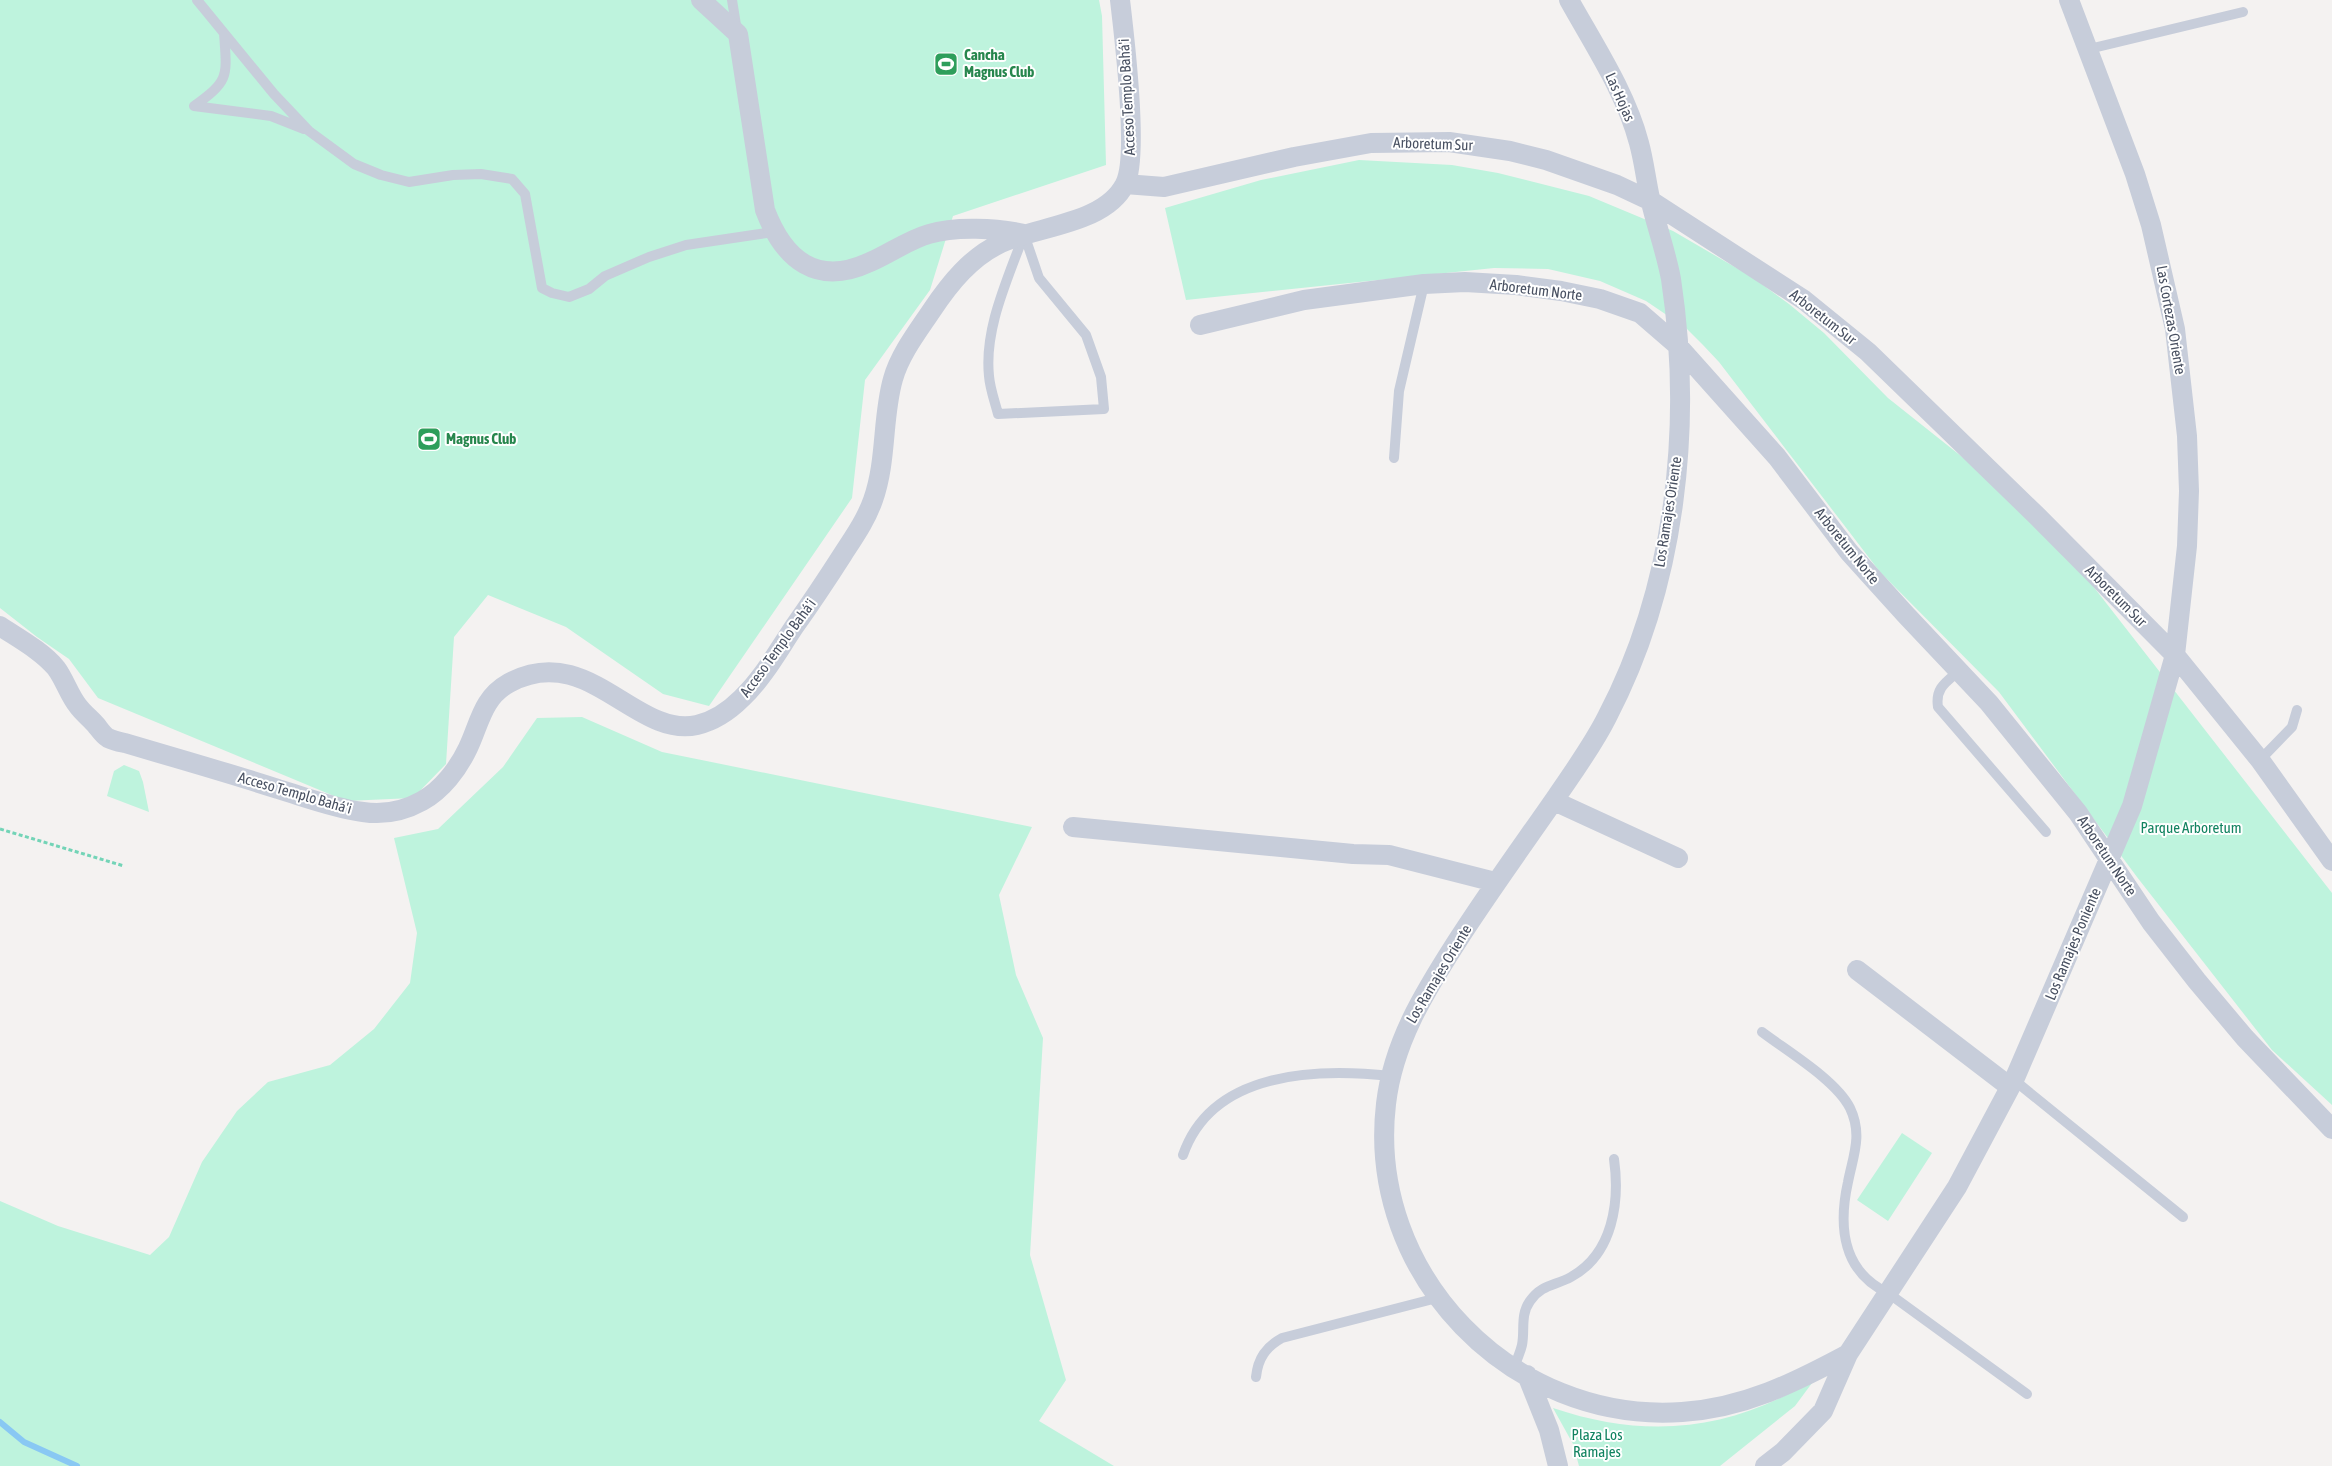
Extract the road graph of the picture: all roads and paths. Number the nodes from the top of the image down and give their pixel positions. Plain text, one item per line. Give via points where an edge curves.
1 (197, 0) edge
2 (701, 0) edge
3 (732, 0) edge
4 (1120, 0) edge
5 (1569, 0) edge
6 (2069, 0) edge
7 (2243, 12) dead end
8 (224, 33) junction
9 (738, 34) junction
10 (2089, 49) junction
11 (309, 131) junction
12 (1125, 184) junction
13 (1651, 201) junction
14 (773, 232) junction
15 (1024, 234) junction
16 (1424, 284) junction
17 (1200, 325) dead end
18 (1676, 345) junction
19 (1394, 458) dead end
20 (0, 626) edge
21 (2175, 655) junction
22 (1959, 671) junction
23 (2297, 710) dead end
24 (2260, 760) junction
25 (1554, 801) junction
26 (1073, 827) dead end
27 (0, 829) edge
28 (2046, 832) dead end
29 (1678, 858) dead end
30 (2109, 860) junction
31 (2332, 861) edge
32 (124, 866) dead end
33 (1495, 882) junction
34 (1857, 970) dead end
35 (1762, 1032) dead end
36 (1391, 1076) junction
37 (2012, 1084) junction
38 (2332, 1129) edge
39 (1183, 1155) dead end
40 (1614, 1159) dead end
41 (2183, 1217) dead end
42 (1888, 1293) junction
43 (1437, 1298) junction
44 (1848, 1354) junction
45 (1520, 1371) junction
46 (1256, 1377) dead end
47 (2027, 1394) dead end
48 (1558, 1466) edge
49 (1765, 1466) edge

1 - 8 lane
2 - 9 street
3 - 9 lane
4 - 12 street, Acceso Templo Bahá'i via 1130,130 1130,170
5 - 13 street, Las Hojas via 1615,83 1639,141
6 - 10 street, Las Cortezas Oriente
7 - 10 lane
8 - 11 lane
8 - 11 lane via 224,79 216,90 194,106 271,116
9 - 14 street via 765,210
10 - 21 street, Las Cortezas Oriente via 2151,225 2175,329 2187,436 2189,491 2184,583
11 - 14 lane via 354,164 381,176 409,182 481,174 512,179 525,194 542,288 569,297 589,289 605,276 686,245
12 - 13 street, Arboretum Sur via 1164,187 1294,156 1371,143 1449,142 1546,160 1617,185
12 - 15 street, Acceso Templo Bahá'i via 1117,196 1082,218
13 - 18 street, Los Ramajes Oriente via 1670,277
13 - 21 street, Arboretum Sur via 1804,300 1868,352
14 - 15 street via 801,263 833,273 869,263 938,232 1002,229
15 - 15 lane via 988,348 989,377 998,414 1104,409 1101,377 1086,335 1039,278
15 - 20 street, Acceso Templo Bahá'i via 997,245 976,259 948,286 930,313 892,381 881,468 868,516 756,682 740,701 700,725 669,725 591,682 572,676 540,674 522,677 490,697 479,716 468,748 441,788 411,806 384,813 366,812 316,801 108,738 77,705 55,666
16 - 17 street, Arboretum Norte via 1304,300
16 - 18 street, Arboretum Norte via 1516,285 1600,299 1640,313
16 - 19 lane via 1399,391
18 - 22 street, Arboretum Norte via 1777,457 1849,552
18 - 25 street, Los Ramajes Oriente via 1679,394 1677,462 1666,546 1655,591 1625,678 1606,720
21 - 24 street, Arboretum Sur
21 - 30 street, Los Ramajes Poniente via 2132,806
22 - 28 lane via 1938,689 1938,707
22 - 30 street, Arboretum Norte via 1990,703 2078,814
23 - 24 lane via 2292,727
24 - 31 street, Arboretum Sur
25 - 29 street
25 - 33 street, Los Ramajes Oriente
26 - 33 street via 1388,855
27 - 32 path
30 - 37 street, Los Ramajes Poniente
30 - 38 street, Arboretum Norte via 2151,922 2203,988 2258,1052
33 - 36 street, Los Ramajes Oriente via 1419,1003 1404,1034
34 - 37 street
35 - 42 lane via 1837,1089 1851,1109 1857,1142 1845,1198 1847,1245 1852,1261 1866,1281
36 - 39 lane via 1332,1072 1288,1077 1252,1087 1208,1113 1188,1139
36 - 43 street, Los Ramajes Oriente via 1384,1128 1389,1188 1407,1245
37 - 41 lane
37 - 42 street, Los Ramajes Poniente via 1957,1187
40 - 45 lane via 1616,1200 1602,1246 1577,1274 1543,1288 1528,1304 1522,1322
42 - 44 street, Los Ramajes Poniente
42 - 47 lane
43 - 45 street, Los Ramajes Oriente via 1478,1342
43 - 46 lane via 1282,1338 1265,1350
44 - 45 street, Los Ramajes Poniente via 1766,1395 1736,1404 1676,1413 1625,1410 1588,1403 1560,1394
44 - 49 street, Los Ramajes Poniente via 1822,1411
45 - 48 street via 1549,1430

